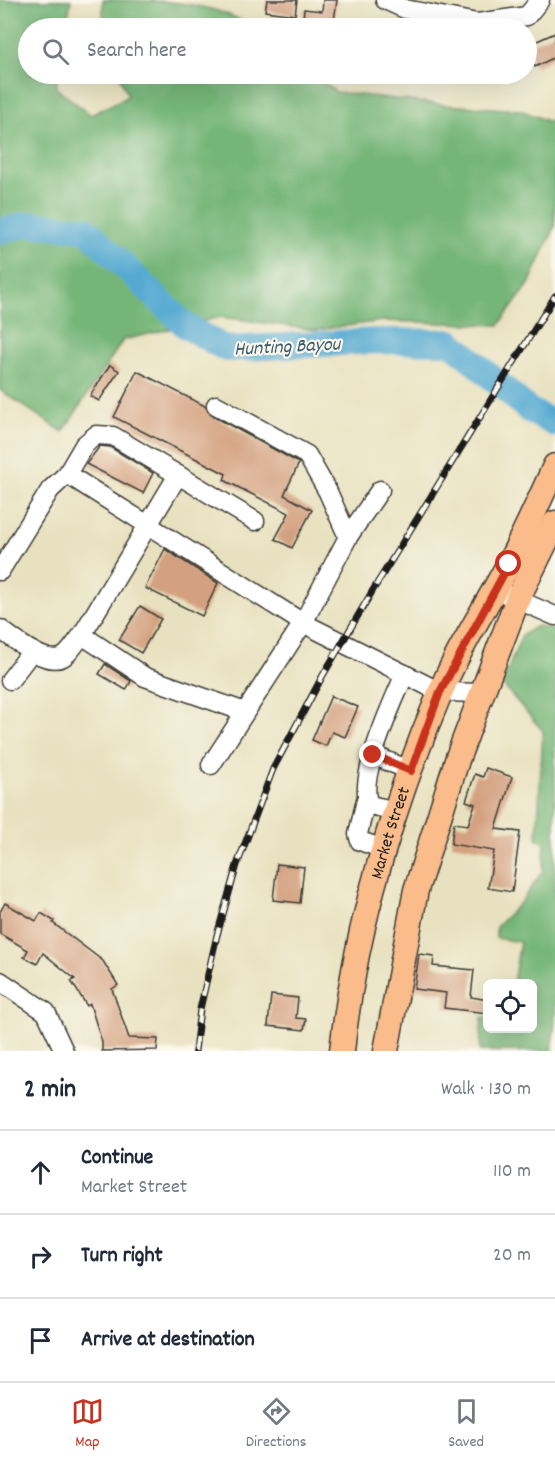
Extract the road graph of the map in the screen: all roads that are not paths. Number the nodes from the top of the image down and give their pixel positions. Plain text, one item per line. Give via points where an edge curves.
1 (385, 0) edge
2 (540, 0) edge
3 (451, 18) edge
4 (513, 18) edge
5 (216, 405) dead end
6 (555, 466) edge
7 (67, 474) junction
8 (178, 475) junction
9 (380, 490) dead end
10 (255, 521) dead end
11 (555, 523) edge
12 (148, 524) junction
13 (348, 537) junction
14 (0, 571) edge
15 (494, 591) junction
16 (519, 598) junction
17 (555, 616) edge
18 (303, 623) junction
19 (0, 629) edge
20 (82, 635) junction
21 (32, 651) junction
22 (405, 674) junction
23 (10, 680) dead end
24 (440, 692) junction
25 (482, 693) junction
26 (245, 712) junction
27 (373, 755) junction
28 (211, 765) dead end
29 (411, 771) junction
30 (366, 800) junction
31 (396, 811) junction
32 (384, 849) junction
33 (0, 981) edge
34 (64, 1051) edge
35 (342, 1051) edge
36 (386, 1051) edge

1 - 3 street via 405,9
2 - 4 street via 527,16
5 - 13 street via 307,455
6 - 15 main road, Market Street
7 - 8 street via 89,438 105,434
7 - 12 street
7 - 14 street via 50,490
8 - 10 street
8 - 12 street
9 - 13 street
11 - 16 main road
12 - 18 street
12 - 20 street
13 - 18 street
15 - 16 street
15 - 24 main road, Market Street
16 - 17 street
16 - 25 main road
18 - 22 street
18 - 26 street
19 - 21 street
20 - 21 street via 64,656 54,659
20 - 26 street via 146,677
21 - 23 street
22 - 24 street
22 - 27 street
24 - 25 street
24 - 29 main road, Market Street
25 - 36 main road via 416,890
26 - 28 street
27 - 29 street
27 - 30 street
29 - 31 main road, Market Street
30 - 31 street via 370,806
30 - 32 street via 360,840
31 - 32 main road, Market Street
32 - 35 main road, Market Street via 361,932
33 - 34 street via 46,1012

